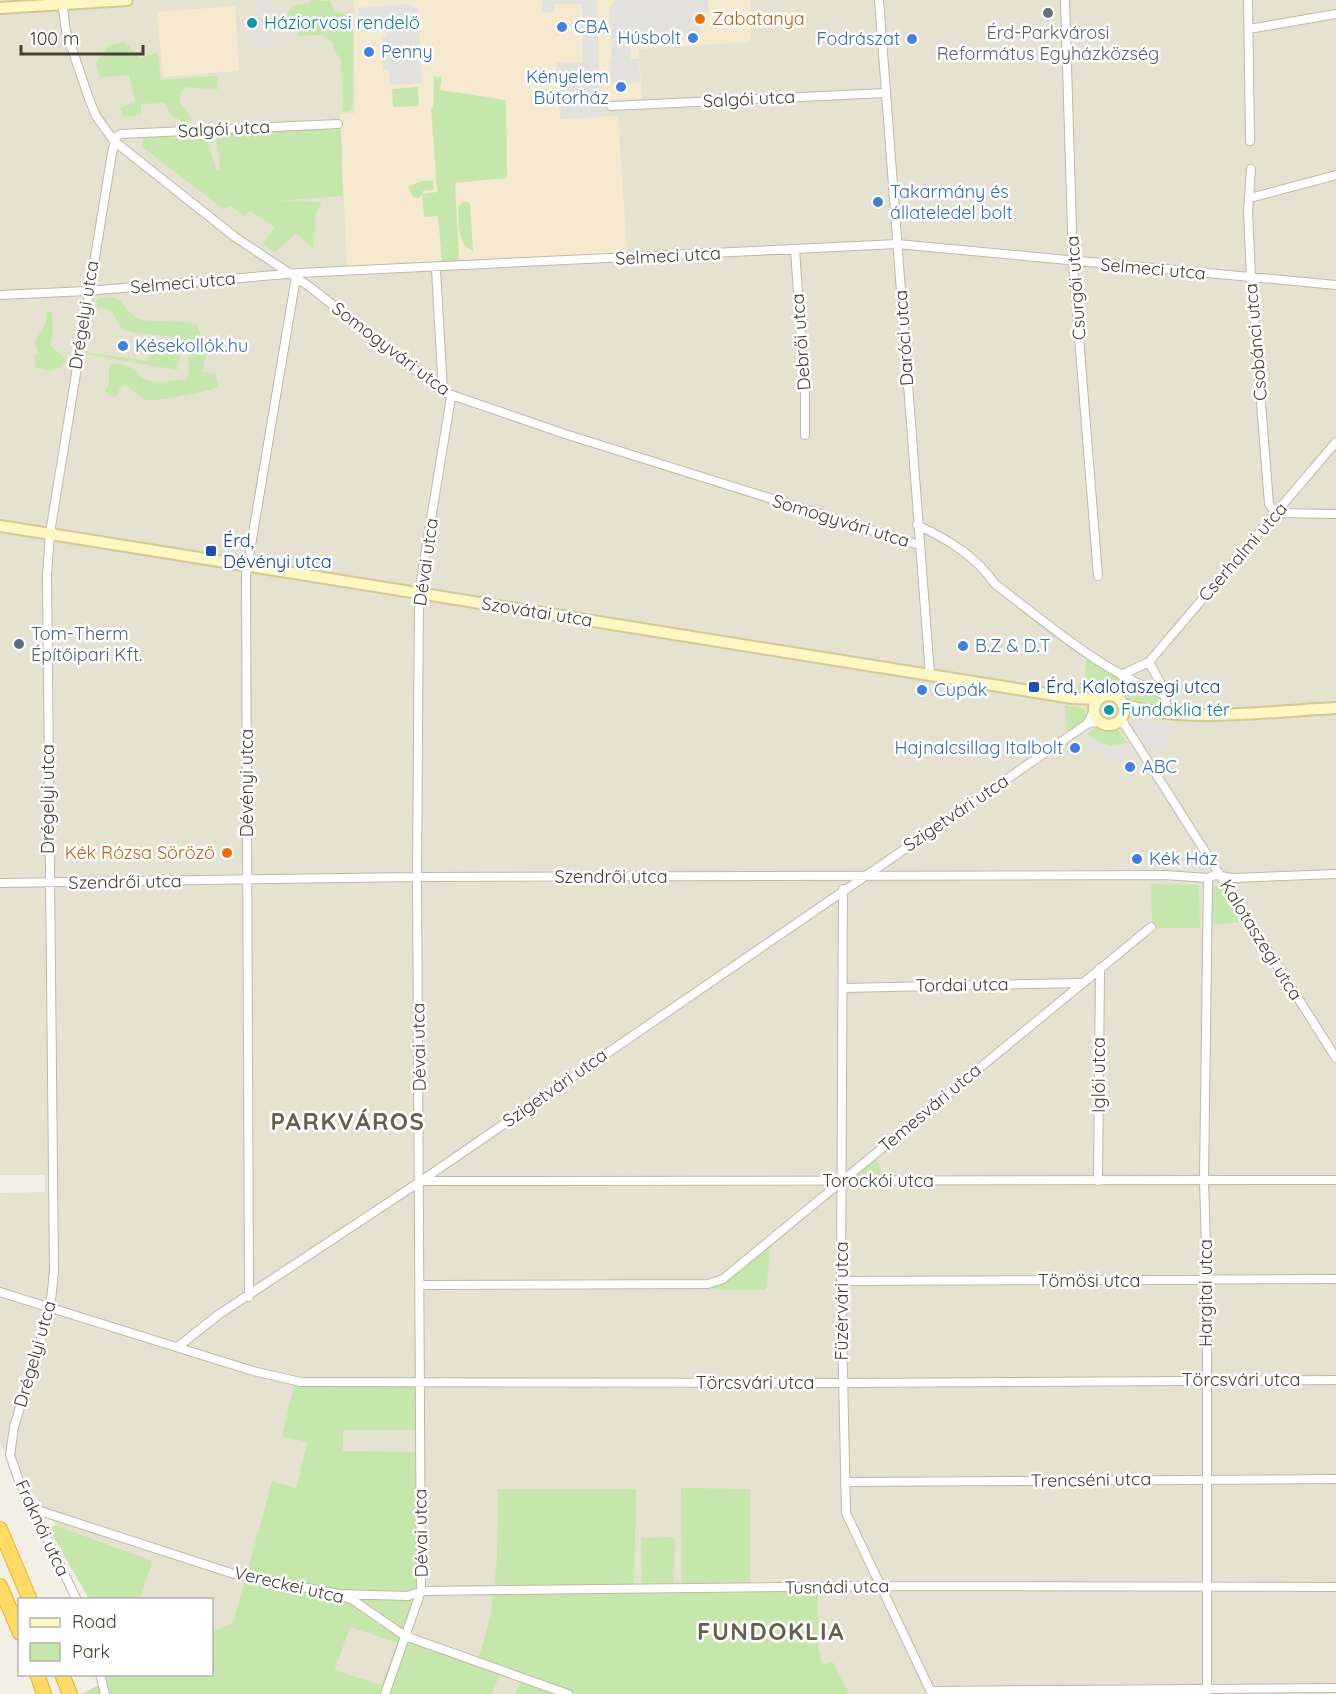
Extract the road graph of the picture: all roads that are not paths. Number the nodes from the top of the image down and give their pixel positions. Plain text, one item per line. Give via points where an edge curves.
1 (127, 0) edge
2 (879, 0) edge
3 (1065, 0) edge
4 (1248, 0) edge
5 (62, 2) edge
6 (0, 8) edge
7 (1336, 14) edge
8 (1249, 29) junction
9 (886, 93) junction
10 (611, 106) dead end
11 (338, 124) dead end
12 (114, 141) junction
13 (1250, 141) dead end
14 (1251, 169) dead end
15 (1336, 175) edge
16 (1250, 198) junction
17 (897, 244) junction
18 (795, 249) junction
19 (1073, 262) junction
20 (436, 268) junction
21 (294, 276) junction
22 (1251, 277) junction
23 (1336, 285) edge
24 (87, 291) junction
25 (0, 295) edge
26 (443, 392) junction
27 (451, 397) junction
28 (805, 435) dead end
29 (1336, 442) edge
30 (1276, 513) junction
31 (1336, 514) edge
32 (917, 525) junction
33 (0, 526) edge
34 (50, 533) junction
35 (919, 545) junction
36 (247, 566) junction
37 (1098, 576) dead end
38 (419, 593) junction
39 (1149, 662) junction
40 (930, 675) junction
41 (1121, 675) junction
42 (1165, 695) junction
43 (1073, 698) junction
44 (1100, 699) junction
45 (1336, 708) edge
46 (1168, 714) junction
47 (1097, 716) junction
48 (1121, 716) junction
49 (1336, 874) edge
50 (1221, 876) junction
51 (417, 877) junction
52 (861, 877) junction
53 (1208, 878) junction
54 (245, 880) junction
55 (49, 882) junction
56 (0, 883) edge
57 (843, 889) junction
58 (1151, 927) dead end
59 (1100, 968) junction
60 (1081, 983) junction
61 (843, 988) junction
62 (1336, 1058) edge
63 (421, 1180) junction
64 (1204, 1180) junction
65 (1336, 1180) edge
66 (843, 1181) junction
67 (1098, 1181) junction
68 (1336, 1279) edge
69 (841, 1281) junction
70 (1207, 1281) junction
71 (420, 1285) junction
72 (0, 1292) edge
73 (249, 1297) junction
74 (50, 1309) junction
75 (179, 1346) junction
76 (1206, 1380) junction
77 (1336, 1380) edge
78 (419, 1383) junction
79 (843, 1383) junction
80 (10, 1455) joint
81 (1207, 1479) junction
82 (1336, 1479) edge
83 (845, 1482) junction
84 (34, 1509) junction
85 (0, 1529) edge
86 (0, 1586) edge
87 (880, 1586) junction
88 (1206, 1586) junction
89 (1336, 1587) edge
90 (421, 1591) junction
91 (339, 1594) junction
92 (30, 1598) edge
93 (76, 1598) edge
94 (18, 1627) edge
95 (405, 1636) junction
96 (38, 1676) edge
97 (63, 1676) edge
98 (100, 1676) edge
99 (1336, 1688) edge
100 (1207, 1692) edge
101 (932, 1693) edge
102 (44, 1694) edge
103 (70, 1694) edge
104 (105, 1694) edge
105 (385, 1694) edge
106 (568, 1694) edge

1 - 5 street
2 - 9 street, Daróci utca
3 - 19 street, Csurgói utca
4 - 8 street
5 - 6 street
5 - 12 street, Somogyvári utca via 66,31 88,96 96,116
7 - 8 street
8 - 13 street
9 - 10 street, Salgói utca
9 - 17 street, Daróci utca
11 - 12 street, Salgói utca via 121,134
12 - 21 street, Somogyvári utca via 235,237
12 - 24 street, Drégelyi utca
14 - 16 street, Csobánci utca
15 - 16 street
16 - 22 street, Csobánci utca
17 - 18 street, Selmeci utca
17 - 19 street, Selmeci utca
17 - 32 street, Daróci utca
18 - 20 street, Selmeci utca
18 - 28 street, Debrői utca
19 - 22 street, Selmeci utca
19 - 37 street, Csurgói utca
20 - 21 street, Selmeci utca
20 - 26 street
21 - 24 street, Selmeci utca
21 - 26 street, Somogyvári utca
21 - 36 street, Dévényi utca
22 - 23 street, Selmeci utca
22 - 30 street, Csobánci utca via 1269,504
24 - 25 street, Selmeci utca
24 - 34 street, Drégelyi utca
26 - 27 street, Somogyvári utca
27 - 35 street, Somogyvári utca
27 - 38 street, Dévai utca
29 - 30 street, Cserhalmi utca
30 - 31 street
30 - 39 street, Cserhalmi utca
32 - 35 street, Daróci utca
32 - 41 street, Somogyvári utca via 958,548 996,584
33 - 34 street, Szovátai utca
34 - 36 street, Szovátai utca
34 - 55 street, Drégelyi utca
35 - 40 street, Daróci utca
36 - 38 street, Szovátai utca
36 - 54 street, Dévényi utca
38 - 40 street, Szovátai utca
38 - 51 street, Dévai utca
39 - 41 street, Cserhalmi utca
39 - 42 street
40 - 43 street, Szovátai utca
41 - 42 street, Somogyvári utca
42 - 46 street
43 - 44 street, Szovátai utca
43 - 47 street
44 - 47 street
44 - 48 street via 1114,696
45 - 46 street
46 - 48 street
47 - 48 street via 1107,725
47 - 52 street, Szigetvári utca
48 - 50 street, Kalotaszegi utca
49 - 50 street, Szendrői utca
50 - 53 street, Szendrői utca
50 - 62 street, Kalotaszegi utca
51 - 52 street, Szendrői utca
51 - 54 street, Szendrői utca
51 - 63 street, Dévai utca
52 - 53 street, Szendrői utca
52 - 57 street, Szigetvári utca
53 - 64 street, Hargitai utca
54 - 55 street, Szendrői utca
54 - 73 street, Dévényi utca
55 - 56 street, Szendrői utca
55 - 74 street, Drégelyi utca via 54,1272
57 - 61 street, Füzérvári utca
57 - 63 street, Szigetvári utca
58 - 59 street, Temesvári utca
59 - 60 street, Temesvári utca
59 - 67 street, Iglói utca
60 - 61 street, Tordai utca
60 - 66 street, Temesvári utca
61 - 66 street, Füzérvári utca
63 - 66 street, Torockói utca
63 - 71 street, Dévai utca
63 - 73 street, Szigetvári utca
64 - 65 street, Torockói utca
64 - 67 street, Torockói utca
64 - 70 street, Hargitai utca
66 - 67 street, Torockói utca
66 - 69 street, Füzérvári utca
66 - 71 street, Temesvári utca via 729,1275 708,1284
68 - 70 street, Tömösi utca
69 - 70 street, Tömösi utca
69 - 79 street, Füzérvári utca
70 - 76 street, Hargitai utca
71 - 78 street, Dévai utca
72 - 74 street
73 - 75 street, Szigetvári utca
74 - 75 street
74 - 80 street, Drégelyi utca via 14,1427
75 - 78 street, Törcsvári utca via 253,1371 301,1382
76 - 77 street, Törcsvári utca
76 - 79 street, Törcsvári utca
76 - 81 street, Hargitai utca
78 - 79 street, Törcsvári utca
78 - 90 street, Dévai utca
79 - 83 street, Füzérvári utca
80 - 84 street, Fraknói utca
81 - 82 street, Trencséni utca
81 - 83 street, Trencséni utca
81 - 88 street, Hargitai utca
83 - 87 street, Füzérvári utca via 848,1519
84 - 91 street, Vereckei utca via 234,1574
84 - 93 street, Fraknói utca
85 - 92 highway
86 - 94 highway
87 - 88 street, Tusnádi utca
87 - 90 street, Tusnádi utca
87 - 101 street, Füzérvári utca
88 - 89 street, Tusnádi utca
88 - 100 street, Hargitai utca
90 - 91 street, Tusnádi utca via 408,1596
90 - 95 street, Dévai utca
91 - 95 street, Vereckei utca
95 - 105 street, Dévai utca
95 - 106 street, Vereckei utca
96 - 102 highway
97 - 103 highway
98 - 104 street
99 - 100 street
100 - 101 street

